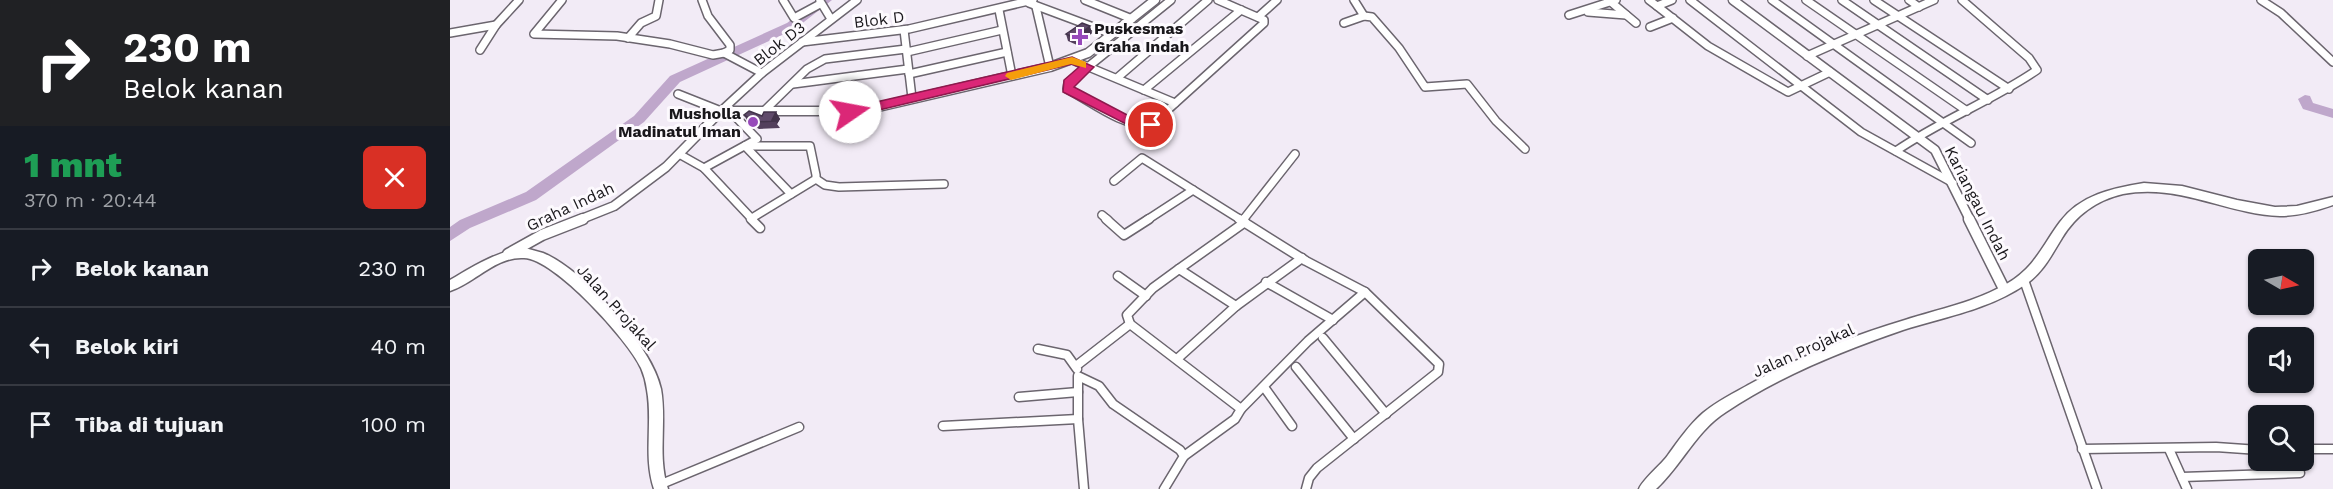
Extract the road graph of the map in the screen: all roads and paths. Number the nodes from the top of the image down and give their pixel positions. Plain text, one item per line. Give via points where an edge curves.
1 (519, 0) edge
2 (562, 0) edge
3 (659, 0) edge
4 (702, 0) edge
5 (783, 0) edge
6 (857, 0) edge
7 (1085, 0) edge
8 (1172, 0) edge
9 (1209, 0) edge
10 (1218, 0) edge
11 (1242, 0) edge
12 (1277, 0) edge
13 (1354, 0) edge
14 (1648, 0) edge
15 (1672, 0) edge
16 (1690, 0) edge
17 (1733, 0) edge
18 (1772, 0) edge
19 (1806, 0) edge
20 (1842, 0) edge
21 (1874, 0) edge
22 (1909, 0) edge
23 (1934, 0) edge
24 (1962, 0) edge
25 (2261, 0) edge
26 (1151, 1) edge
27 (1614, 1) edge
28 (1033, 3) edge
29 (821, 5) edge
30 (1657, 6) junction
31 (1919, 7) junction
32 (999, 9) junction
33 (1237, 9) junction
34 (1584, 11) junction
35 (1569, 15) dead end
36 (1626, 15) junction
37 (1364, 16) junction
38 (1258, 17) junction
39 (1899, 17) junction
40 (1673, 18) junction
41 (831, 19) junction
42 (1132, 19) junction
43 (1344, 23) dead end
44 (1636, 23) dead end
45 (496, 25) junction
46 (1878, 25) junction
47 (1650, 27) dead end
48 (904, 30) junction
49 (1002, 30) junction
50 (450, 33) edge
51 (1112, 34) junction
52 (1856, 35) junction
53 (628, 38) junction
54 (802, 42) junction
55 (1835, 44) junction
56 (480, 50) dead end
57 (906, 51) junction
58 (1007, 52) junction
59 (726, 55) junction
60 (1807, 56) junction
61 (1072, 60) junction
62 (2333, 62) edge
63 (1088, 67) junction
64 (1050, 68) junction
65 (909, 71) junction
66 (1830, 72) junction
67 (762, 73) junction
68 (1012, 76) junction
69 (1117, 78) junction
70 (791, 84) junction
71 (1801, 86) junction
72 (1144, 90) junction
73 (2010, 90) junction
74 (678, 93) dead end
75 (912, 98) junction
76 (1988, 99) junction
77 (1175, 104) junction
78 (720, 111) junction
79 (1967, 111) junction
80 (731, 112) junction
81 (763, 112) junction
82 (1943, 123) junction
83 (1918, 136) junction
84 (1971, 143) dead end
85 (745, 146) junction
86 (1525, 149) dead end
87 (1896, 151) junction
88 (680, 154) junction
89 (1295, 154) dead end
90 (704, 168) junction
91 (816, 179) junction
92 (1114, 181) dead end
93 (1954, 183) junction
94 (944, 184) dead end
95 (1193, 190) junction
96 (791, 194) junction
97 (2333, 201) edge
98 (1102, 214) dead end
99 (752, 218) junction
100 (1243, 222) junction
101 (760, 228) dead end
102 (501, 258) junction
103 (1302, 258) junction
104 (1179, 269) junction
105 (1118, 276) dead end
106 (2024, 280) junction
107 (1266, 282) junction
108 (450, 286) edge
109 (2004, 290) junction
110 (1365, 292) junction
111 (1146, 296) junction
112 (1236, 306) junction
113 (1333, 320) junction
114 (1130, 324) junction
115 (1323, 338) dead end
116 (1038, 349) dead end
117 (1177, 359) junction
118 (1076, 366) junction
119 (1296, 368) dead end
120 (1078, 376) junction
121 (1264, 387) junction
122 (1078, 392) junction
123 (1019, 397) dead end
124 (1240, 409) junction
125 (1386, 414) junction
126 (1078, 419) junction
127 (943, 426) dead end
128 (1292, 426) dead end
129 (799, 427) dead end
130 (1354, 439) junction
131 (2082, 449) junction
132 (2169, 449) junction
133 (2248, 449) edge
134 (2314, 449) edge
135 (2333, 449) edge
136 (1184, 456) junction
137 (2300, 473) dead end
138 (2182, 477) junction
139 (660, 487) edge
140 (1087, 489) edge
141 (1164, 489) edge
142 (1306, 489) edge
143 (1646, 489) edge
144 (2097, 489) edge
145 (2187, 489) edge

1 - 45 street
2 - 53 street via 534,34 588,33
3 - 53 street via 656,16 641,23
4 - 59 street via 708,16 730,45
5 - 29 street via 794,18
6 - 41 street, Blok D3
7 - 42 street
8 - 63 street
9 - 69 street
10 - 33 street
11 - 33 street
12 - 38 street
13 - 37 street
14 - 30 street
15 - 30 street
16 - 71 street
17 - 60 street, Kariangau Indah
18 - 55 street
19 - 52 street
20 - 46 street
21 - 39 street
22 - 31 street
23 - 31 street
24 - 73 street via 2035,64 2037,70
25 - 62 street via 2304,32
26 - 42 street
27 - 34 street
27 - 36 street
28 - 32 street, Blok D
28 - 51 street
28 - 64 street
29 - 41 street
30 - 40 street
31 - 39 street
32 - 48 street, Blok D
32 - 49 street
33 - 38 street
33 - 72 street
34 - 35 street
34 - 36 street
36 - 44 street
37 - 43 street
37 - 86 street via 1372,18 1399,48 1425,87 1467,84
38 - 77 street via 1264,23
39 - 46 street
39 - 73 street
40 - 47 street
40 - 71 street via 1708,46 1788,92
41 - 54 street, Blok D3
42 - 51 street
45 - 50 street
45 - 56 street
46 - 52 street
46 - 76 street
48 - 54 street, Blok D
48 - 57 street
49 - 57 street
49 - 58 street
51 - 61 street
52 - 55 street
52 - 79 street
53 - 59 street
54 - 67 street, Blok D3
55 - 60 street
55 - 82 street
57 - 65 street
57 - 70 street via 829,57 815,63
58 - 65 street
58 - 68 street
59 - 67 street
60 - 66 street, Kariangau Indah
61 - 63 street
61 - 64 street
63 - 69 street
63 - 77 street via 1068,83 1068,89 1133,123 1151,125
64 - 68 street
65 - 70 street
65 - 75 street
66 - 71 street
66 - 83 street, Kariangau Indah
67 - 78 street, Blok D3
68 - 75 street
69 - 72 street
70 - 81 street
71 - 87 street via 1861,132
72 - 77 street
73 - 76 street
74 - 78 street
75 - 81 street via 850,112
76 - 79 street
78 - 80 street
78 - 88 street, Graha Indah
79 - 82 street
80 - 81 street
80 - 85 street via 756,136 756,141
82 - 83 street
82 - 84 street
83 - 87 street
83 - 93 street, Kariangau Indah via 1940,155
85 - 90 street
85 - 91 street via 810,146
85 - 96 street
87 - 93 street
88 - 90 street
88 - 102 street, Graha Indah via 614,206 542,235
89 - 100 street
90 - 99 street
91 - 94 street via 825,186 839,187
91 - 96 street
92 - 95 street via 1142,158
93 - 109 street, Kariangau Indah
95 - 98 street via 1125,235
95 - 100 street
96 - 99 street
97 - 106 main road via 2277,212 2166,186 2124,190 2080,208
99 - 101 street
100 - 103 street
100 - 104 street
102 - 108 main road, Jalan Projakal
102 - 139 main road, Jalan Projakal via 523,253 549,260 594,301 646,364 656,399 655,461
103 - 107 street
103 - 110 street
104 - 111 street
104 - 112 street
105 - 111 street
106 - 109 main road, Jalan Projakal
106 - 131 street
107 - 112 street
107 - 113 street
109 - 143 main road, Jalan Projakal via 1806,363 1717,410
110 - 113 street
110 - 125 street via 1425,348 1440,369
111 - 114 street via 1127,315
112 - 117 street
113 - 121 street
114 - 117 street
114 - 118 street
115 - 125 street
116 - 118 street via 1060,350
117 - 124 street
118 - 120 street
119 - 130 street
120 - 122 street
120 - 136 street via 1099,386 1106,398
121 - 124 street
121 - 128 street
122 - 123 street
122 - 126 street
124 - 136 street via 1235,419
125 - 130 street
126 - 127 street
126 - 140 street
129 - 139 street
130 - 142 street via 1317,468
131 - 132 street
131 - 144 street
132 - 133 street
132 - 138 street
134 - 135 street
136 - 141 street
137 - 138 street
138 - 145 street

